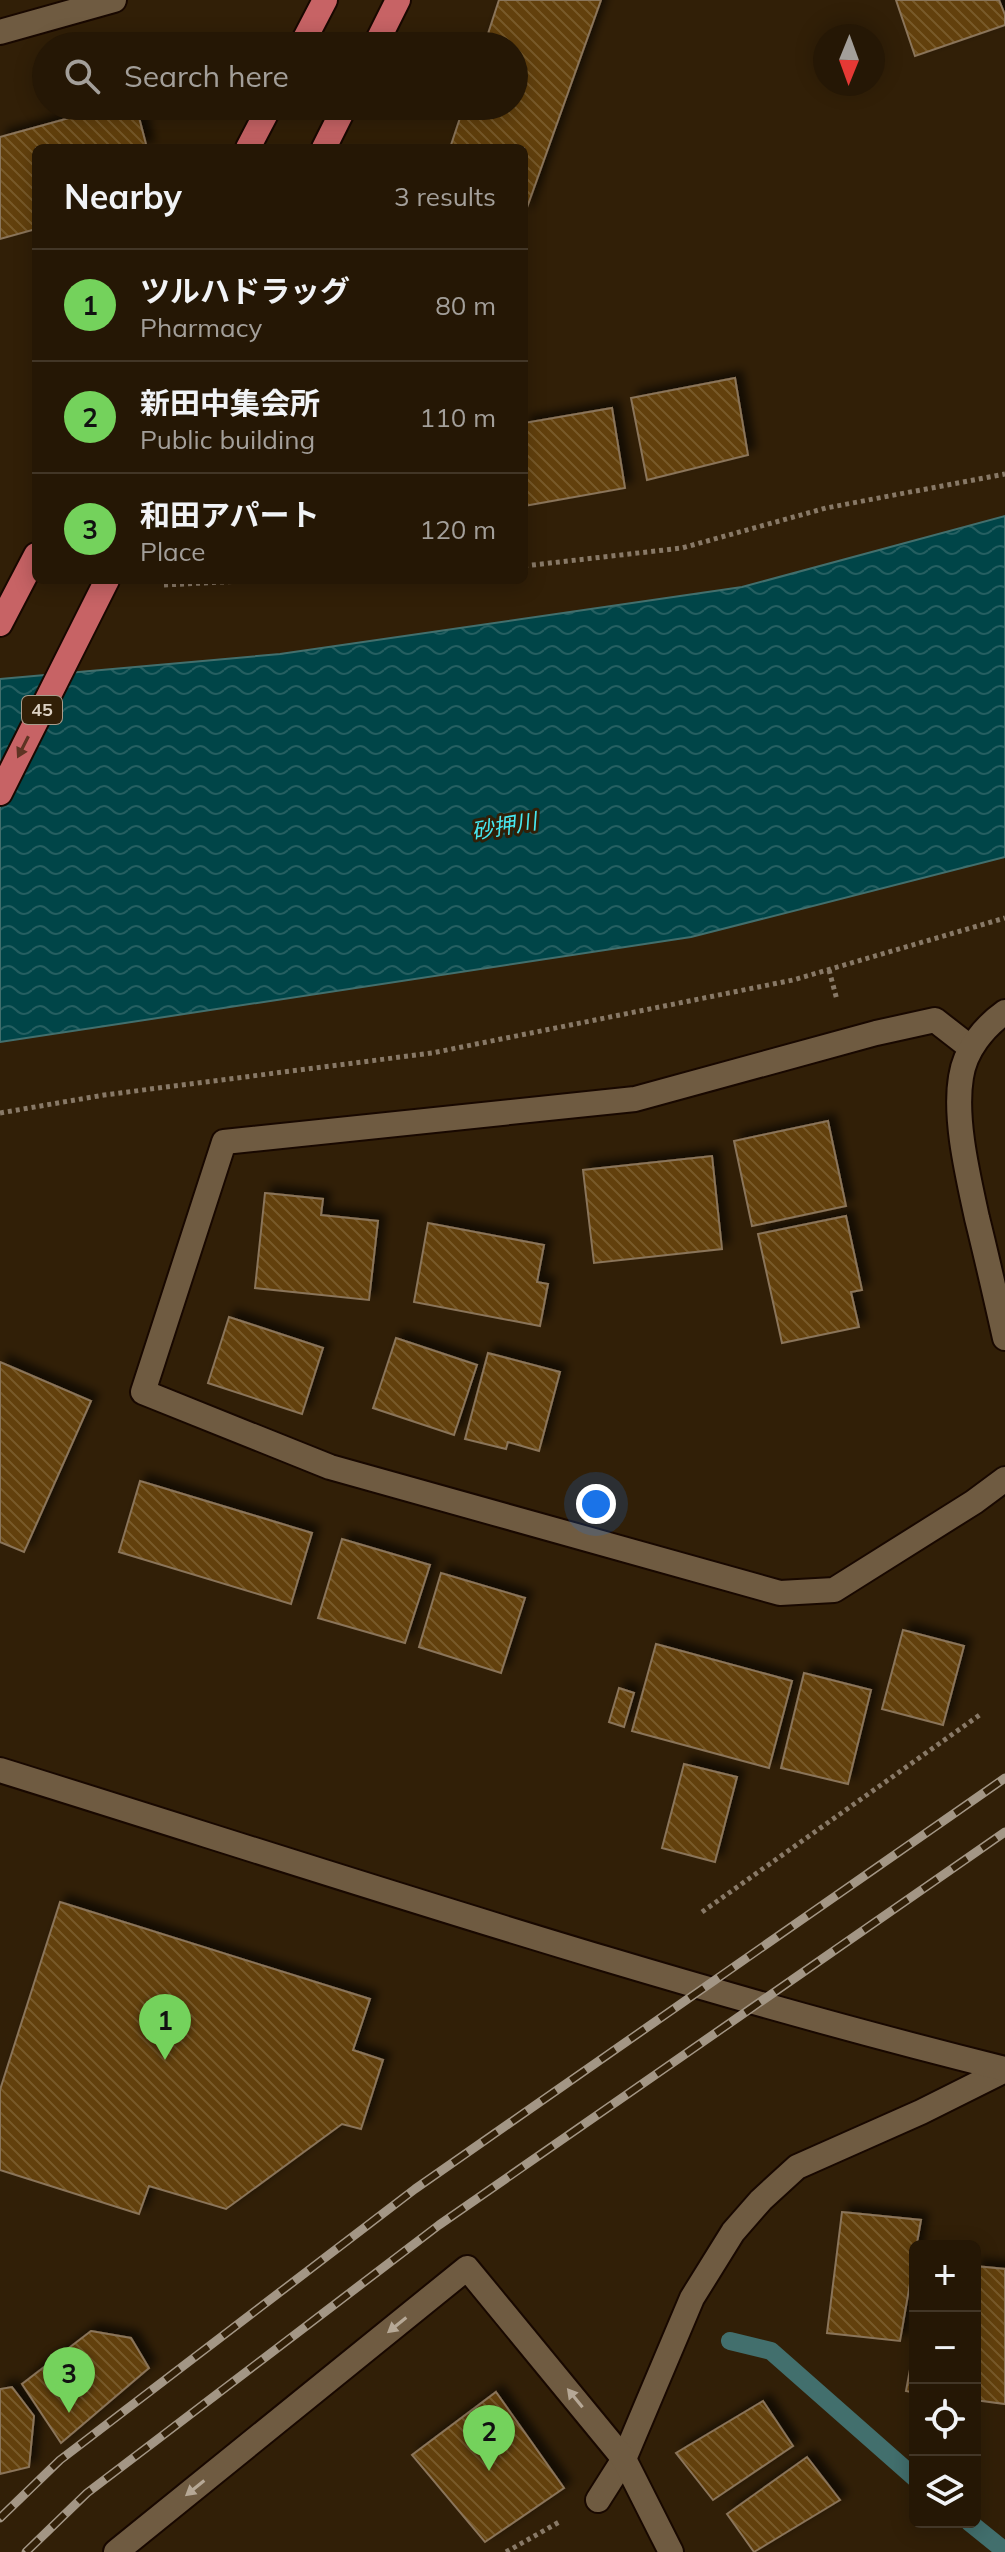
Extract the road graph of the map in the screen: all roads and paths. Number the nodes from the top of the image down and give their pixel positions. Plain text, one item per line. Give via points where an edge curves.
1 (114, 0) edge
2 (325, 0) edge
3 (398, 0) edge
4 (0, 32) edge
5 (308, 32) edge
6 (382, 32) edge
7 (263, 120) edge
8 (338, 120) edge
9 (250, 144) edge
10 (326, 144) edge
11 (1005, 474) edge
12 (32, 563) edge
13 (528, 566) edge
14 (105, 584) edge
15 (183, 584) edge
16 (164, 585) dead end
17 (0, 624) edge
18 (0, 793) edge
19 (1005, 918) edge
20 (1005, 1012) edge
21 (971, 1048) junction
22 (0, 1113) edge
23 (1005, 1338) edge
24 (1005, 1479) edge
25 (981, 1714) dead end
26 (0, 1770) edge
27 (702, 1912) dead end
28 (1005, 2070) edge
29 (624, 2459) junction
30 (598, 2500) joint
31 (116, 2552) edge
32 (506, 2552) edge
33 (671, 2552) edge

1 - 4 street
2 - 5 highway
3 - 6 highway
7 - 9 highway
8 - 10 highway
11 - 13 path via 826,508 682,548
12 - 17 highway
14 -> 18 highway, 45
15 - 16 path
19 - 22 path via 793,980 448,1050
20 - 21 street
21 - 23 street via 961,1077 966,1170
21 - 24 street via 935,1020 635,1099 224,1142 143,1392 330,1467 780,1593 834,1590
25 - 27 path
26 - 28 street via 618,1963
28 - 29 street via 797,2167 761,2200 733,2232 692,2298
29 - 30 street
29 -> 31 street via 467,2268
29 - 33 street
30 - 32 path

